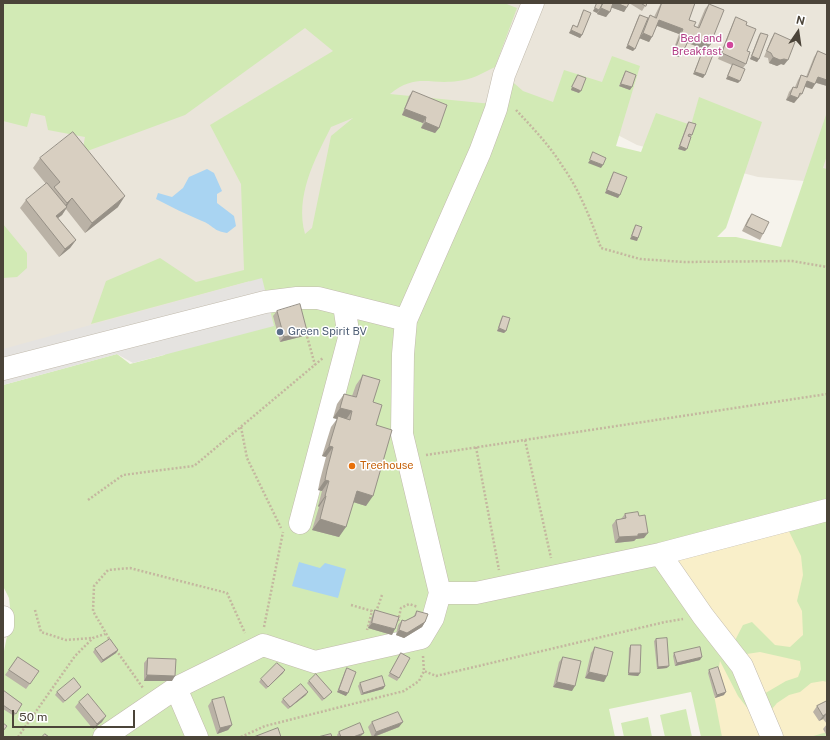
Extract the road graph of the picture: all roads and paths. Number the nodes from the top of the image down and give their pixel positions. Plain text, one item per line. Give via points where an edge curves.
1 (533, 3) edge
2 (498, 100) junction
3 (827, 267) edge
4 (344, 305) junction
5 (406, 320) junction
6 (305, 328) edge
7 (325, 356) dead end
8 (315, 365) junction
9 (3, 369) edge
10 (827, 394) edge
11 (240, 427) junction
12 (525, 440) junction
13 (476, 447) junction
14 (408, 458) junction
15 (88, 500) dead end
16 (827, 510) edge
17 (300, 523) dead end
18 (660, 554) junction
19 (555, 576) junction
20 (502, 588) junction
21 (382, 595) dead end
22 (437, 602) junction
23 (351, 605) dead end
24 (35, 610) dead end
25 (372, 611) junction
26 (703, 616) junction
27 (3, 617) edge
28 (391, 617) edge
29 (398, 619) junction
30 (3, 626) edge
31 (105, 634) junction
32 (93, 638) junction
33 (421, 638) junction
34 (394, 642) junction
35 (256, 649) junction
36 (424, 671) junction
37 (176, 688) junction
38 (154, 703) junction
39 (18, 737) edge
40 (104, 737) edge
41 (197, 737) edge
42 (240, 737) edge
43 (772, 737) edge

1 - 2 street via 504,75
2 - 3 path via 514,108 538,132 564,168 591,221 601,248 640,259 684,262 792,261
2 - 5 street via 480,152
4 - 5 street
4 - 9 street via 318,298 265,302
4 - 17 street via 349,338
5 - 14 street via 402,434
6 - 8 path
7 - 8 path
8 - 11 path
10 - 12 path
11 - 15 path via 194,466 123,475
11 - 35 path via 247,458 283,532
12 - 13 path
12 - 19 path
13 - 14 path
13 - 20 path
14 - 22 street
16 - 18 street
18 - 19 street
18 - 26 street
19 - 20 street
20 - 22 street
21 - 25 path via 377,613
22 - 29 path via 409,604 401,608
22 - 33 street
23 - 25 path
24 - 32 path via 41,632 66,640
25 - 34 path via 367,630
26 - 36 path via 665,622 436,676
26 - 43 street via 742,666
27 - 30 street
28 - 29 path
29 - 34 path
31 - 32 path
31 - 35 path via 93,611 94,586 108,570 130,568 227,593
31 - 38 path
32 - 39 path via 75,656
33 - 34 street
33 - 36 path
34 - 35 street via 315,662 263,645
35 - 37 street
36 - 42 path via 419,681 404,692 264,726
37 - 38 street
37 - 41 street
38 - 40 street

